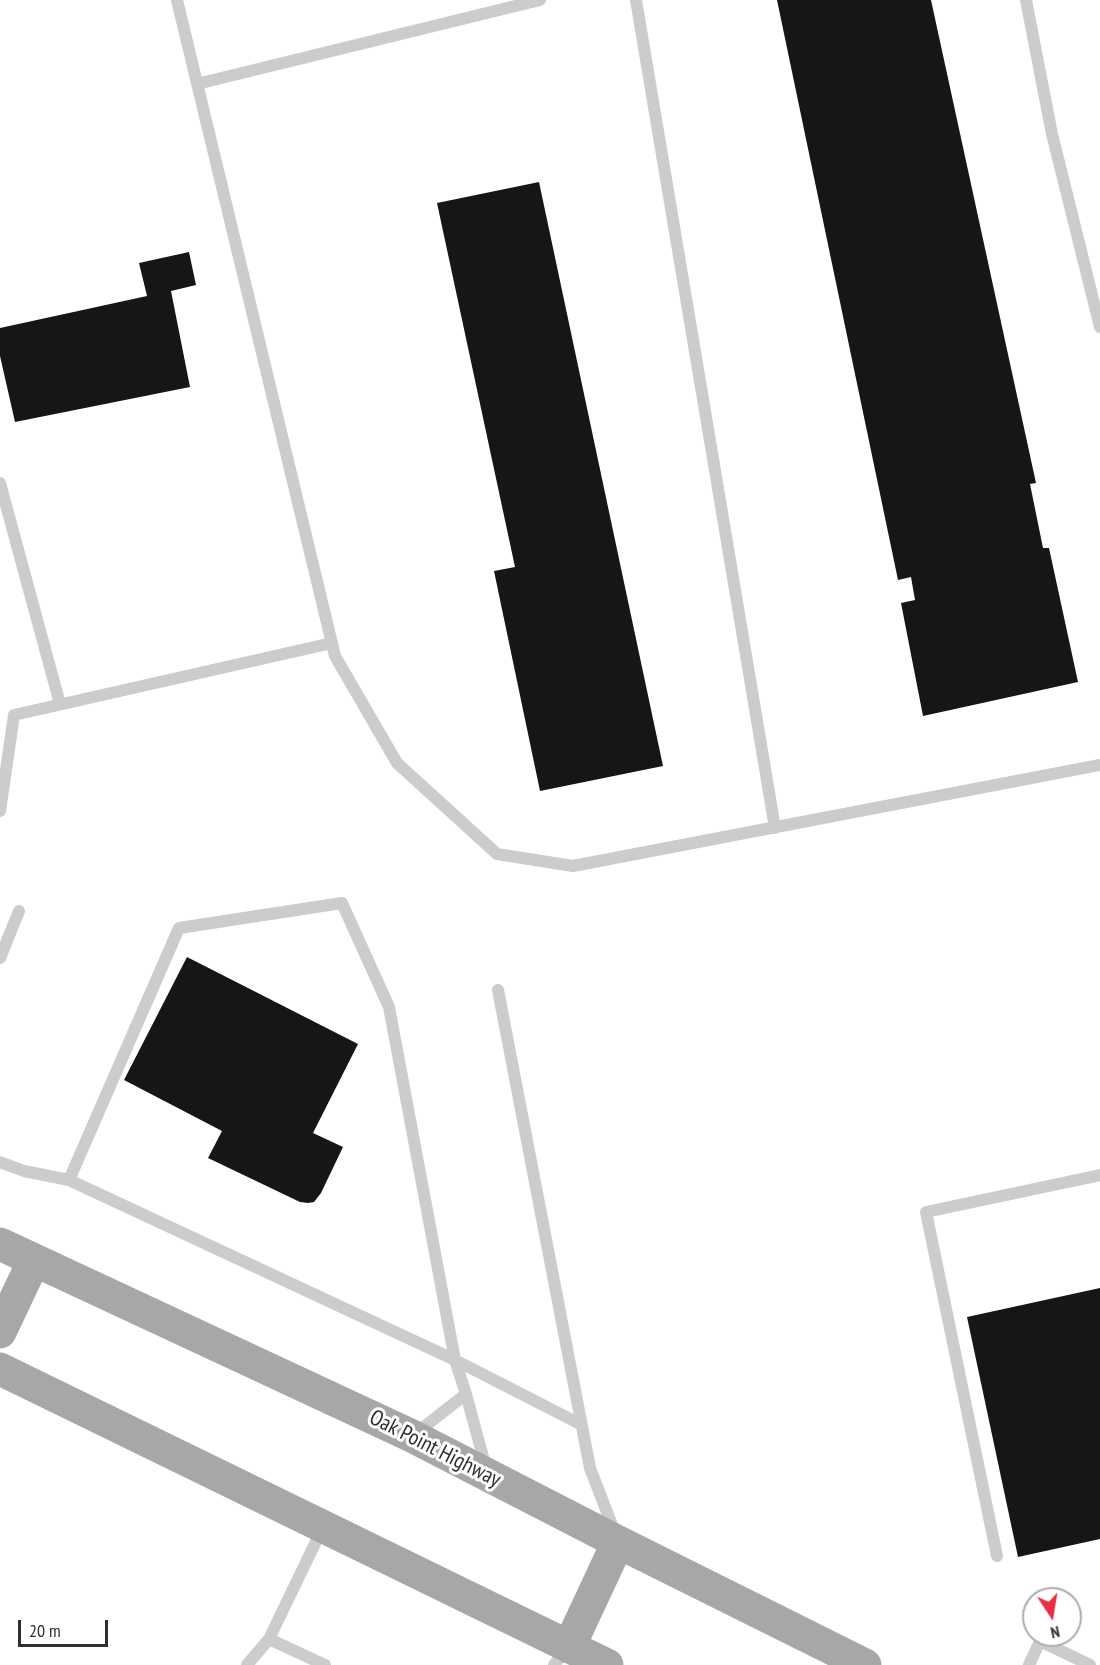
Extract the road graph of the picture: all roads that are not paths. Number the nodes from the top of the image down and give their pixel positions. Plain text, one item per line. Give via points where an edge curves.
1 (177, 0) edge
2 (540, 0) edge
3 (636, 0) edge
4 (1026, 0) edge
5 (197, 84) junction
6 (1100, 327) edge
7 (0, 483) edge
8 (332, 643) junction
9 (60, 704) junction
10 (1100, 765) edge
11 (0, 811) edge
12 (775, 828) junction
13 (19, 911) dead end
14 (0, 958) edge
15 (498, 990) dead end
16 (0, 1162) edge
17 (1100, 1175) edge
18 (69, 1180) junction
19 (0, 1244) edge
20 (34, 1260) junction
21 (0, 1332) edge
22 (455, 1360) junction
23 (0, 1369) edge
24 (466, 1395) junction
25 (582, 1425) junction
26 (412, 1436) junction
27 (488, 1476) junction
28 (323, 1526) junction
29 (618, 1542) junction
30 (997, 1556) dead end
31 (269, 1639) junction
32 (561, 1656) edge
33 (247, 1665) edge
34 (325, 1665) edge
35 (606, 1665) edge
36 (865, 1665) edge
37 (1029, 1665) edge
38 (1090, 1665) edge

1 - 5 lane
2 - 5 lane
3 - 12 lane
4 - 6 lane via 1052,134
5 - 8 lane
7 - 9 lane
8 - 9 lane
8 - 12 lane via 335,656 397,763 497,854 573,866
9 - 11 lane via 14,714
10 - 12 lane
13 - 14 lane
15 - 25 lane
16 - 18 lane
17 - 30 lane via 926,1212
18 - 22 lane
18 - 22 lane via 179,928 342,903 389,1007
19 - 20 main road, Oak Point Highway
20 - 21 main road
20 - 26 main road, Oak Point Highway
22 - 24 lane
22 - 25 lane
23 - 28 main road
24 - 26 lane
24 - 27 lane
25 - 29 lane via 590,1468
26 - 27 main road, Oak Point Highway
27 - 29 main road, Oak Point Highway
28 - 31 lane
28 - 32 main road
29 - 32 main road
29 - 36 main road, Oak Point Highway
31 - 33 lane
31 - 34 lane
32 - 35 main road
37 - 38 lane via 1040,1641

